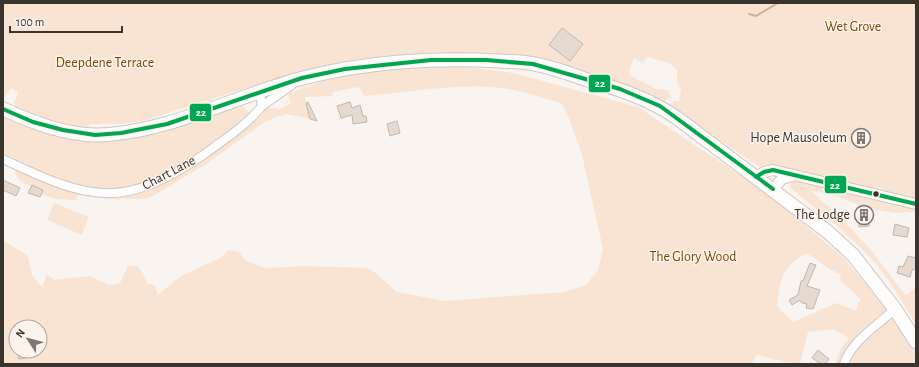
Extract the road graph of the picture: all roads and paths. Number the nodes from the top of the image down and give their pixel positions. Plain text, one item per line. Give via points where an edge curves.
1 (302, 78) junction
2 (260, 93) junction
3 (262, 106) junction
4 (3, 109) edge
5 (3, 159) edge
6 (797, 175) junction
7 (756, 177) junction
8 (772, 189) junction
9 (916, 204) edge
10 (895, 308) junction
11 (916, 342) edge
12 (844, 364) edge

1 - 2 highway
1 - 3 street, Chart Lane
1 - 7 highway via 345,69 431,60 486,60 533,64 620,89 660,106
2 - 3 street
2 - 4 highway via 167,124 137,131 95,135 48,126
3 - 5 street, Chart Lane via 255,116 194,161 150,185 128,192 100,194 71,188
6 - 7 street via 773,170
6 - 8 street via 782,179
6 - 9 street
7 - 8 highway
8 - 10 highway via 828,232 853,255
10 - 11 highway
10 - 12 street via 853,347

